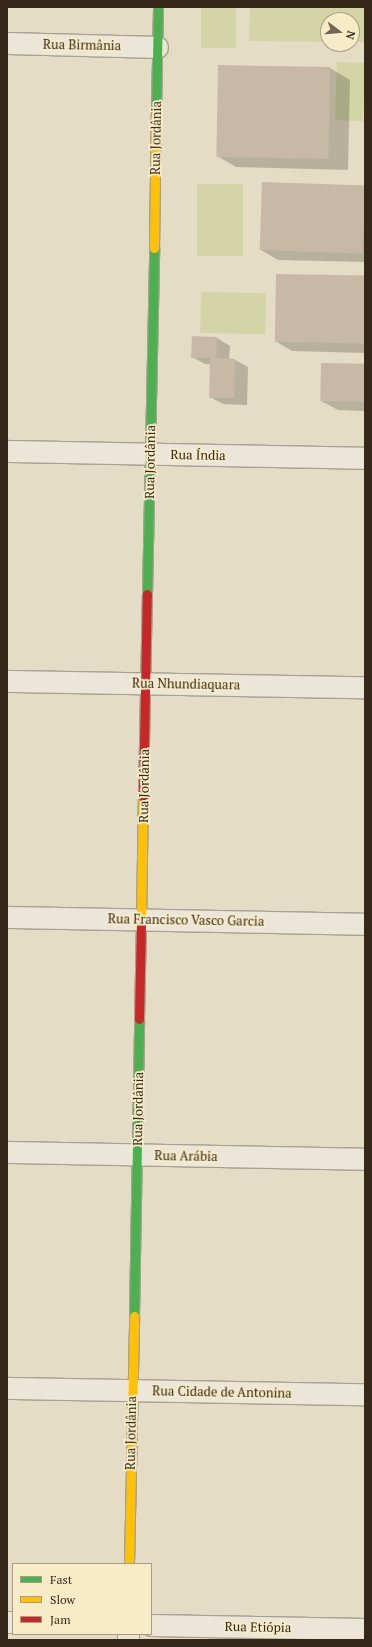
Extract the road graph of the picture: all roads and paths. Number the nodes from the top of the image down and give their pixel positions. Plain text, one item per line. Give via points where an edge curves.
1 (158, 7) edge
2 (7, 44) edge
3 (157, 47) junction
4 (7, 451) edge
5 (150, 454) junction
6 (365, 458) edge
7 (7, 682) edge
8 (146, 684) junction
9 (365, 688) edge
10 (7, 917) edge
11 (141, 919) junction
12 (365, 924) edge
13 (7, 1152) edge
14 (137, 1154) junction
15 (365, 1159) edge
16 (7, 1388) edge
17 (132, 1390) junction
18 (365, 1394) edge
19 (129, 1563) edge
20 (152, 1624) edge
21 (365, 1629) edge

1 - 3 street, Rua Jordânia
2 - 3 street, Rua Birmânia
3 - 5 street, Rua Jordânia
4 - 5 street, Rua Índia
5 - 6 street, Rua Índia
5 - 8 street, Rua Jordânia
7 - 8 street, Rua Nhundiaquara
8 - 9 street, Rua Nhundiaquara
8 - 11 street, Rua Jordânia
10 - 11 street, Rua Francisco Vasco Garcia
11 - 12 street, Rua Francisco Vasco Garcia
11 - 14 street, Rua Jordânia
13 - 14 street, Rua Arábia
14 - 15 street, Rua Arábia
14 - 17 street, Rua Jordânia
16 - 17 street, Rua Cidade de Antonina
17 - 18 street, Rua Cidade de Antonina
17 - 19 street, Rua Jordânia
20 - 21 street, Rua Etiópia

